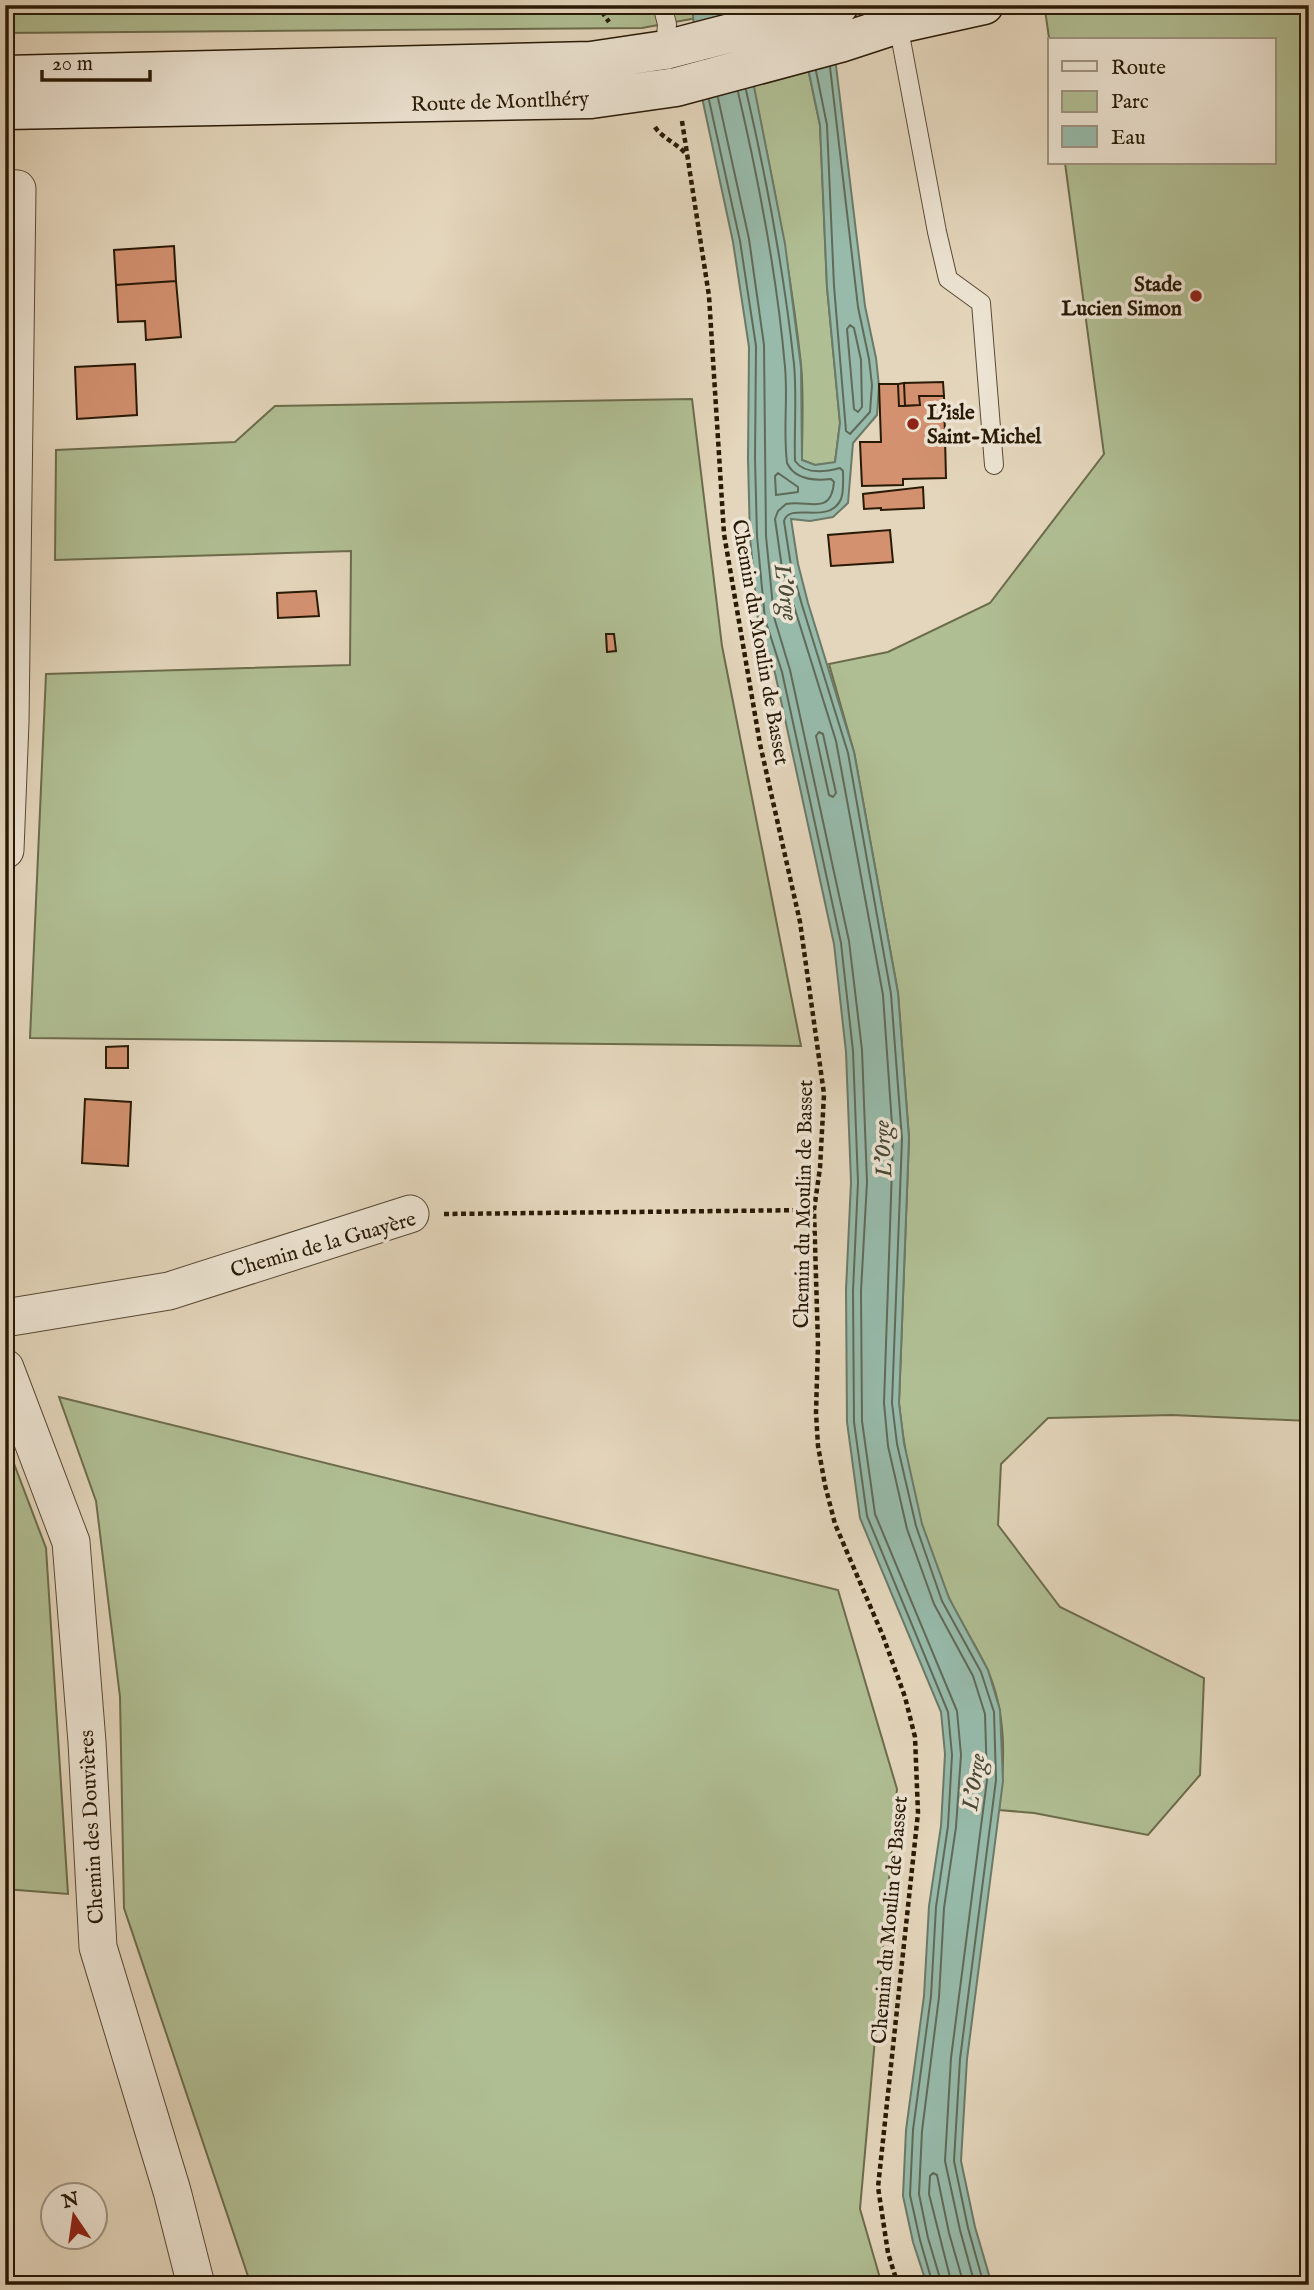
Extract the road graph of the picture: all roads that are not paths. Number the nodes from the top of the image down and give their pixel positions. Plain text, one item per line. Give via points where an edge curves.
1 (662, 5) edge
2 (984, 5) edge
3 (819, 10) edge
4 (898, 24) junction
5 (668, 49) junction
6 (5, 75) edge
7 (5, 110) edge
8 (11, 188) edge
9 (994, 465) dead end
10 (5, 850) edge
11 (410, 1214) road end
12 (5, 1318) edge
13 (5, 1368) edge
14 (196, 2285) edge

1 - 5 lane
2 - 4 main road, Route de Montlhéry
3 - 5 main road, Route de Montlhéry
4 - 7 main road, Route de Montlhéry via 676,87 591,99
4 - 9 lane via 948,279 981,303
5 - 6 main road, Route de Montlhéry via 591,61
8 - 10 street via 10,722
11 - 12 street, Chemin de la Guayère via 169,1291
13 - 14 street, Chemin des Douvières via 71,1542 99,1947

